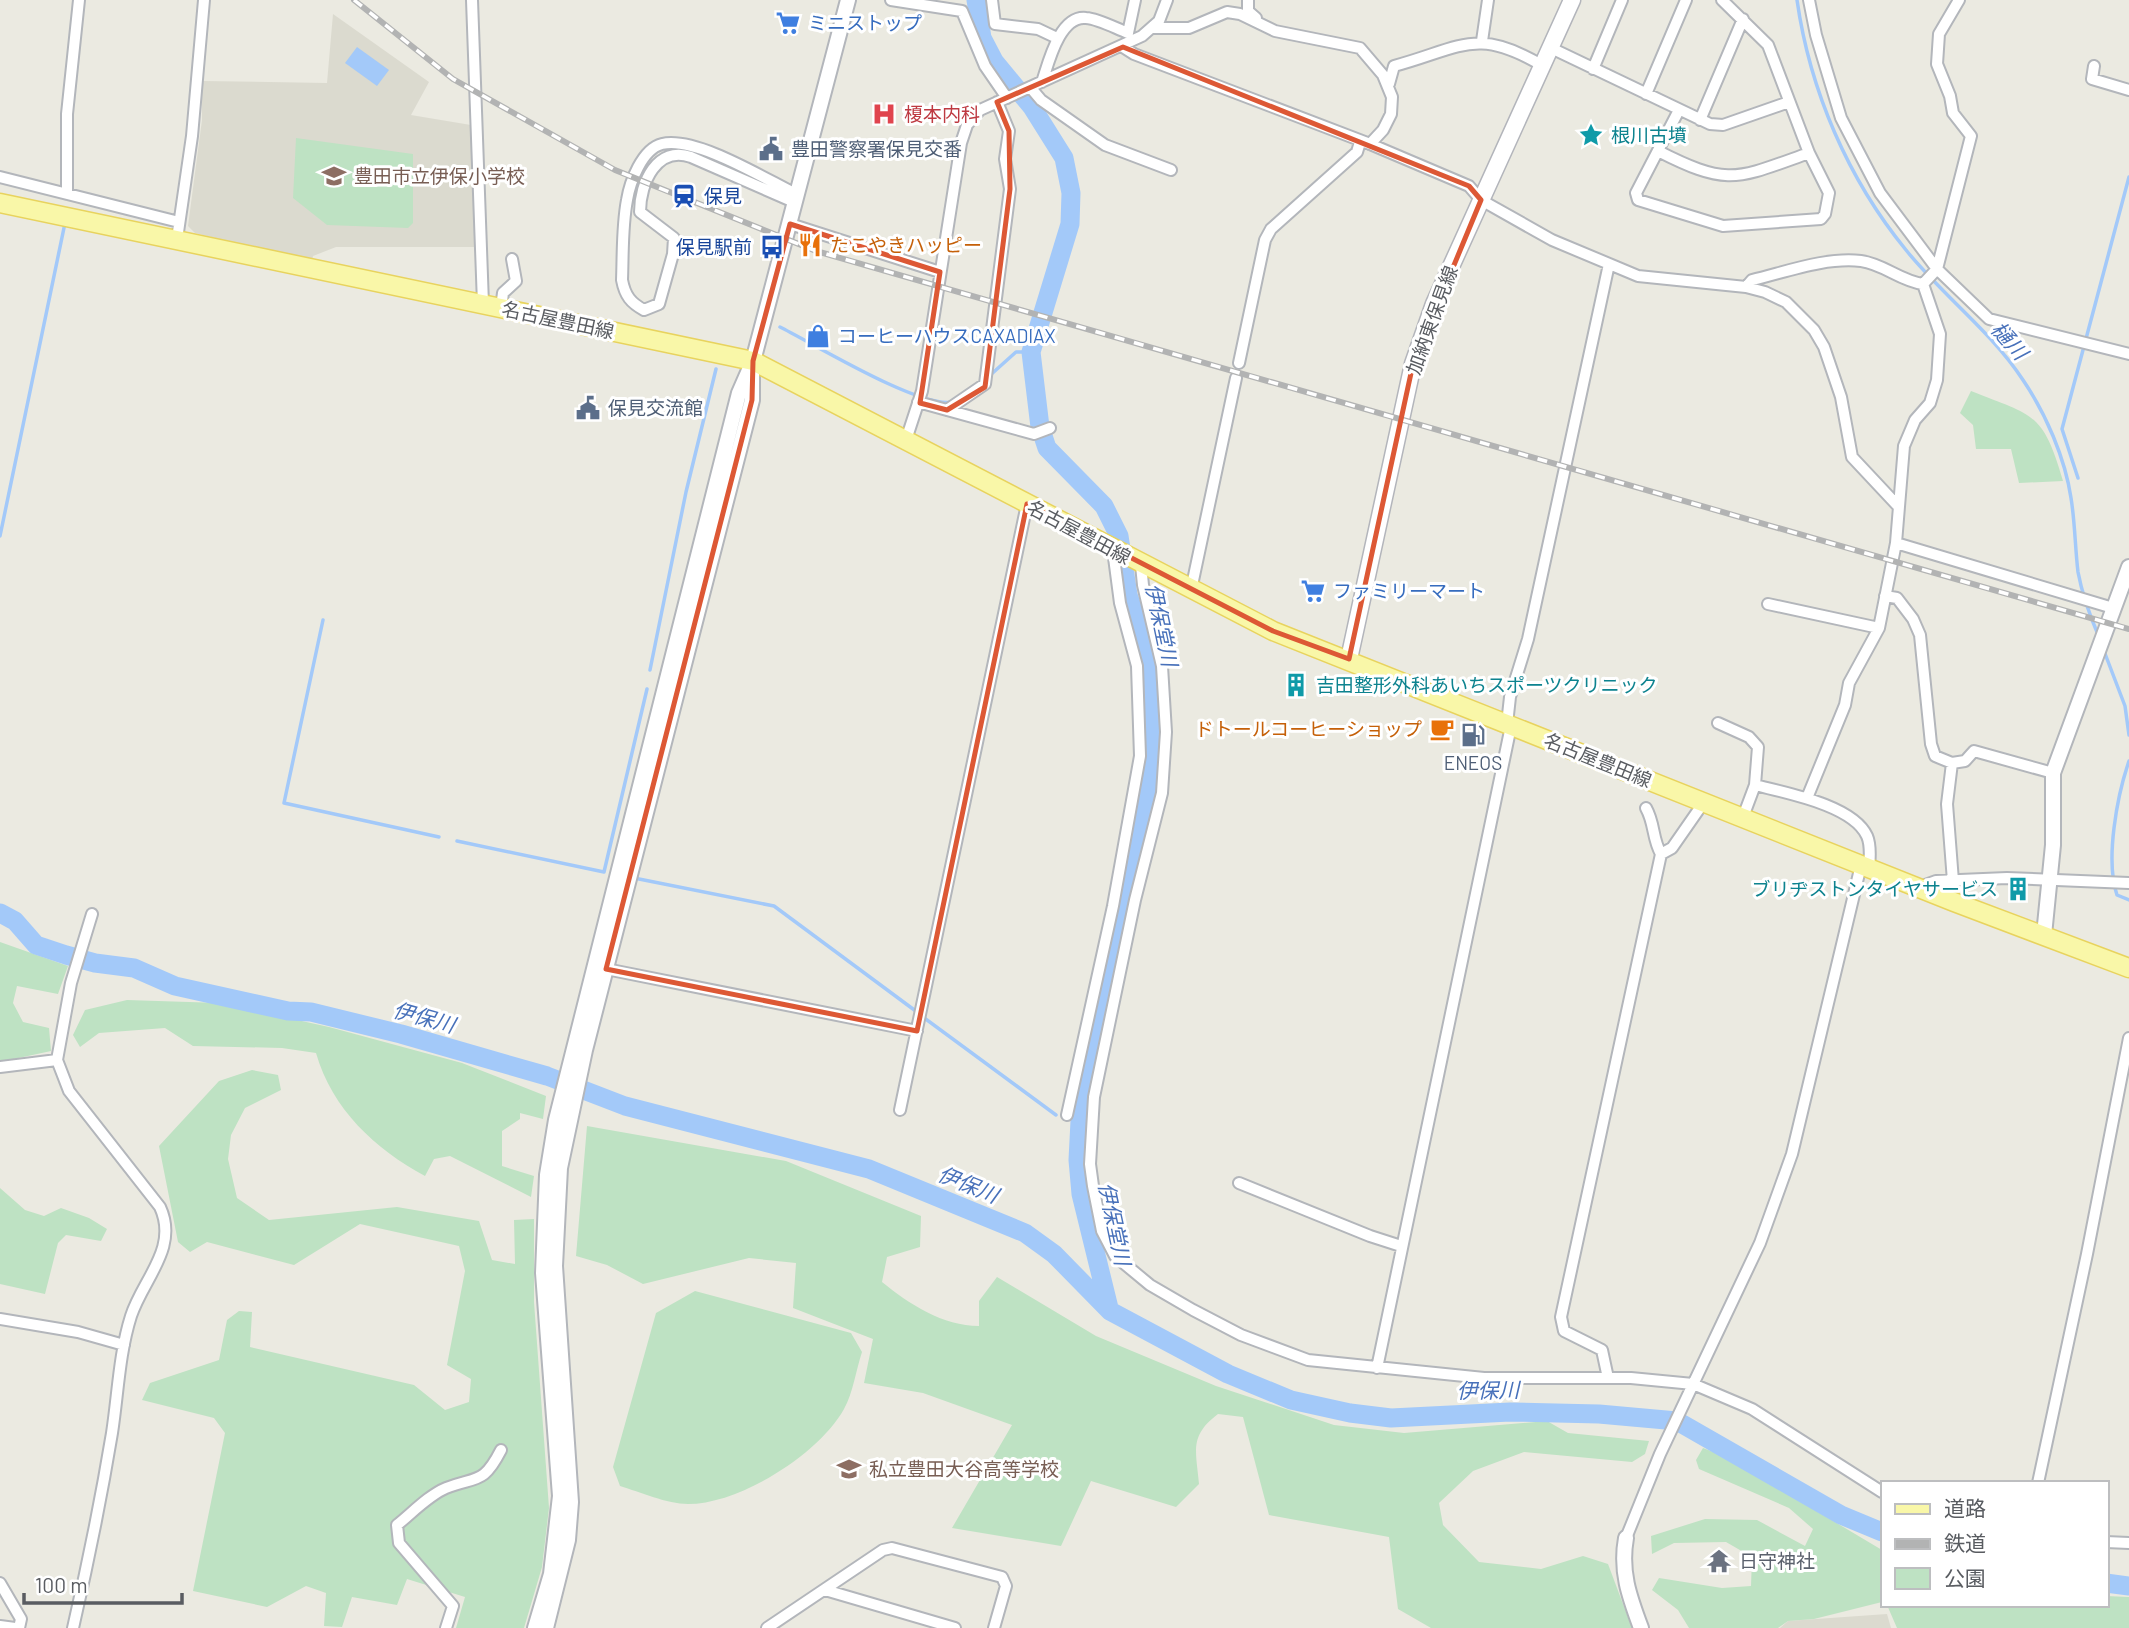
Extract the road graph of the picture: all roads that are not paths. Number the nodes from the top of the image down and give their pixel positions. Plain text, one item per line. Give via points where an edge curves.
1 (79, 0) edge
2 (204, 0) edge
3 (472, 0) edge
4 (848, 0) edge
5 (891, 0) edge
6 (992, 0) edge
7 (1135, 0) edge
8 (1167, 0) edge
9 (1248, 0) edge
10 (1488, 0) edge
11 (1572, 0) edge
12 (1622, 0) edge
13 (1686, 0) edge
14 (1721, 0) edge
15 (1809, 0) edge
16 (1959, 0) edge
17 (1743, 19) junction
18 (1262, 27) junction
19 (1153, 28) junction
20 (1057, 38) junction
21 (1482, 41) junction
22 (1123, 47) junction
23 (1551, 48) junction
24 (1543, 66) junction
25 (2094, 66) dead end
26 (1593, 69) junction
27 (1042, 82) junction
28 (1389, 85) junction
29 (1028, 88) junction
30 (2129, 90) edge
31 (1646, 94) junction
32 (1006, 98) junction
33 (1789, 102) junction
34 (1679, 110) junction
35 (1700, 120) junction
36 (1365, 143) junction
37 (1658, 151) junction
38 (1809, 153) junction
39 (1171, 170) dead end
40 (0, 177) edge
41 (67, 194) junction
42 (795, 198) junction
43 (1481, 200) junction
44 (0, 203) edge
45 (790, 224) junction
46 (178, 230) junction
47 (512, 259) dead end
48 (1609, 264) junction
49 (1936, 270) junction
50 (940, 272) junction
51 (1924, 282) junction
52 (1746, 287) junction
53 (492, 306) junction
54 (2129, 354) edge
55 (753, 361) junction
56 (1239, 363) dead end
57 (1236, 378) dead end
58 (920, 398) junction
59 (947, 410) junction
60 (1050, 428) dead end
61 (906, 440) junction
62 (1027, 504) junction
63 (1897, 505) junction
64 (1896, 543) junction
65 (1125, 556) junction
66 (2129, 567) edge
67 (1191, 590) junction
68 (1885, 596) junction
69 (1768, 604) dead end
70 (2113, 608) junction
71 (1879, 628) junction
72 (1349, 659) junction
73 (1718, 723) dead end
74 (1509, 725) junction
75 (1952, 763) junction
76 (2053, 773) junction
77 (1755, 785) junction
78 (1807, 798) junction
79 (1704, 802) junction
80 (1646, 808) dead end
81 (1743, 817) junction
82 (1661, 854) junction
83 (1865, 867) junction
84 (1953, 881) junction
85 (2051, 881) junction
86 (2120, 883) edge
87 (1917, 887) junction
88 (91, 917) dead end
89 (2044, 935) junction
90 (2129, 968) edge
91 (606, 969) junction
92 (917, 1031) junction
93 (2129, 1038) edge
94 (579, 1055) junction
95 (57, 1060) junction
96 (0, 1067) edge
97 (901, 1110) dead end
98 (1067, 1115) dead end
99 (562, 1121) junction
100 (1239, 1183) dead end
101 (1401, 1246) junction
102 (0, 1319) edge
103 (124, 1345) junction
104 (1377, 1368) junction
105 (1608, 1378) junction
106 (1691, 1388) junction
107 (501, 1450) dead end
108 (2038, 1481) edge
109 (1881, 1491) edge
110 (1626, 1538) joint
111 (2108, 1542) edge
112 (2129, 1543) edge
113 (0, 1583) edge
114 (825, 1590) junction
115 (0, 1626) edge
116 (17, 1628) edge
117 (73, 1628) edge
118 (446, 1628) edge
119 (535, 1628) edge
120 (546, 1628) edge
121 (767, 1628) edge
122 (955, 1628) edge
123 (994, 1628) edge
124 (1641, 1628) edge

1 - 41 street via 66,114
2 - 46 street
3 - 53 street
4 - 42 street
5 - 32 street via 962,11 985,66
6 - 20 street via 995,24 1038,29
7 - 20 street via 1128,33 1084,17
8 - 19 street
9 - 18 street via 1248,11
10 - 21 street
11 - 23 main road, 加納東保見線
12 - 26 street
13 - 31 street
14 - 17 street
15 - 49 street via 1827,77 1846,130 1880,193
16 - 49 street via 1939,34 1937,64 1953,113 1971,136
17 - 33 street via 1768,45
17 - 35 street
18 - 19 street via 1240,13 1227,12 1189,28
18 - 28 street via 1360,48
19 - 22 street
20 - 27 street
21 - 24 street via 1508,47
21 - 28 street via 1461,43 1444,53 1394,66
22 - 27 street
22 - 36 street
23 - 24 main road, 加納東保見線
23 - 26 street
24 - 43 main road, 加納東保見線
25 - 30 street via 2092,79
26 - 31 street
27 - 29 street
28 - 36 street via 1391,114 1383,130
29 - 32 street
29 - 39 street via 1105,145
31 - 34 street
32 - 50 street via 980,110 967,125
32 - 59 street via 1009,131 1005,159 1010,189 985,380
33 - 35 street via 1723,125
33 - 38 street
34 - 35 street
34 - 37 street
36 - 43 street via 1469,186
36 - 56 street via 1271,229
37 - 38 street via 1698,171 1724,177
37 - 38 street via 1636,193 1638,200 1723,226 1821,219 1829,193
40 - 41 street
41 - 46 street
42 - 42 street via 677,152 666,155 659,159 640,199 640,212 674,238 659,304 644,310 625,293 627,198 642,159 661,144 699,148
42 - 45 street
43 - 48 street via 1552,240
43 - 72 main road, 加納東保見線 via 1434,304 1413,364
44 - 46 main road, 名古屋豊田線
45 - 50 street
45 - 55 street
46 - 53 main road, 名古屋豊田線 via 231,253
47 - 53 street via 516,281
48 - 52 street via 1638,276
48 - 74 street via 1528,639 1510,697
49 - 51 street
49 - 54 street via 1989,319
50 - 58 street
51 - 52 street via 1911,282 1862,261 1834,261 1752,280
51 - 63 street via 1940,334 1937,380 1930,403 1915,420 1904,446
52 - 63 street via 1786,302 1814,330 1841,397 1852,457
53 - 55 main road, 名古屋豊田線
55 - 61 main road, 名古屋豊田線
55 - 91 street via 752,400
55 - 94 street via 739,393
57 - 67 street
58 - 59 street
58 - 61 street
59 - 60 street via 1034,434
61 - 62 main road, 名古屋豊田線
62 - 65 main road, 名古屋豊田線
62 - 92 street
63 - 64 street
64 - 68 street
64 - 70 street
65 - 67 main road, 名古屋豊田線
65 - 98 street via 1119,603 1137,666 1140,756
65 - 104 street via 1143,585 1162,666 1166,732 1162,793 1094,1097 1090,1164 1102,1231 1125,1266 1241,1335 1308,1360
66 - 70 street
67 - 72 main road, 名古屋豊田線 via 1273,631
68 - 71 street
68 - 75 street via 1897,598 1920,635 1931,744 1935,756
69 - 71 street
70 - 76 street
71 - 78 street via 1849,683 1845,705
72 - 74 main road, 名古屋豊田線
73 - 77 street via 1749,737 1758,747
74 - 79 main road, 名古屋豊田線
74 - 101 street
75 - 76 street via 1965,761 1974,751
75 - 84 street via 1947,804
76 - 85 street
77 - 78 street
77 - 81 street
78 - 83 street via 1854,819 1863,828 1869,839
79 - 81 main road, 名古屋豊田線
79 - 82 street via 1672,848
80 - 82 street
81 - 83 main road, 名古屋豊田線
82 - 105 street via 1561,1317 1564,1331 1602,1350
83 - 87 main road, 名古屋豊田線
83 - 106 street via 1792,1153 1760,1244
84 - 85 street
84 - 87 street
85 - 86 street
85 - 89 street
87 - 89 main road, 名古屋豊田線
88 - 95 street via 71,983
89 - 90 main road, 名古屋豊田線
91 - 92 street
91 - 94 street
92 - 97 street
93 - 108 street
94 - 99 street
95 - 96 street
95 - 103 street via 69,1091 166,1218 166,1241 136,1304
99 - 119 street via 547,1175 543,1273 560,1496 551,1574
99 - 120 street via 555,1266 571,1502 568,1540
100 - 101 street
101 - 104 street
102 - 103 street
103 - 117 street via 98,1515
104 - 105 street via 1484,1378
105 - 106 street
106 - 109 street via 1752,1409
106 - 110 street
107 - 118 street via 494,1465 477,1481 445,1489 397,1525 399,1544 453,1606
110 - 124 street via 1623,1577
111 - 112 street
113 - 116 street via 21,1619
114 - 121 street
114 - 122 street
114 - 123 street via 883,1550 896,1548 1002,1577 1006,1586
115 - 116 street

